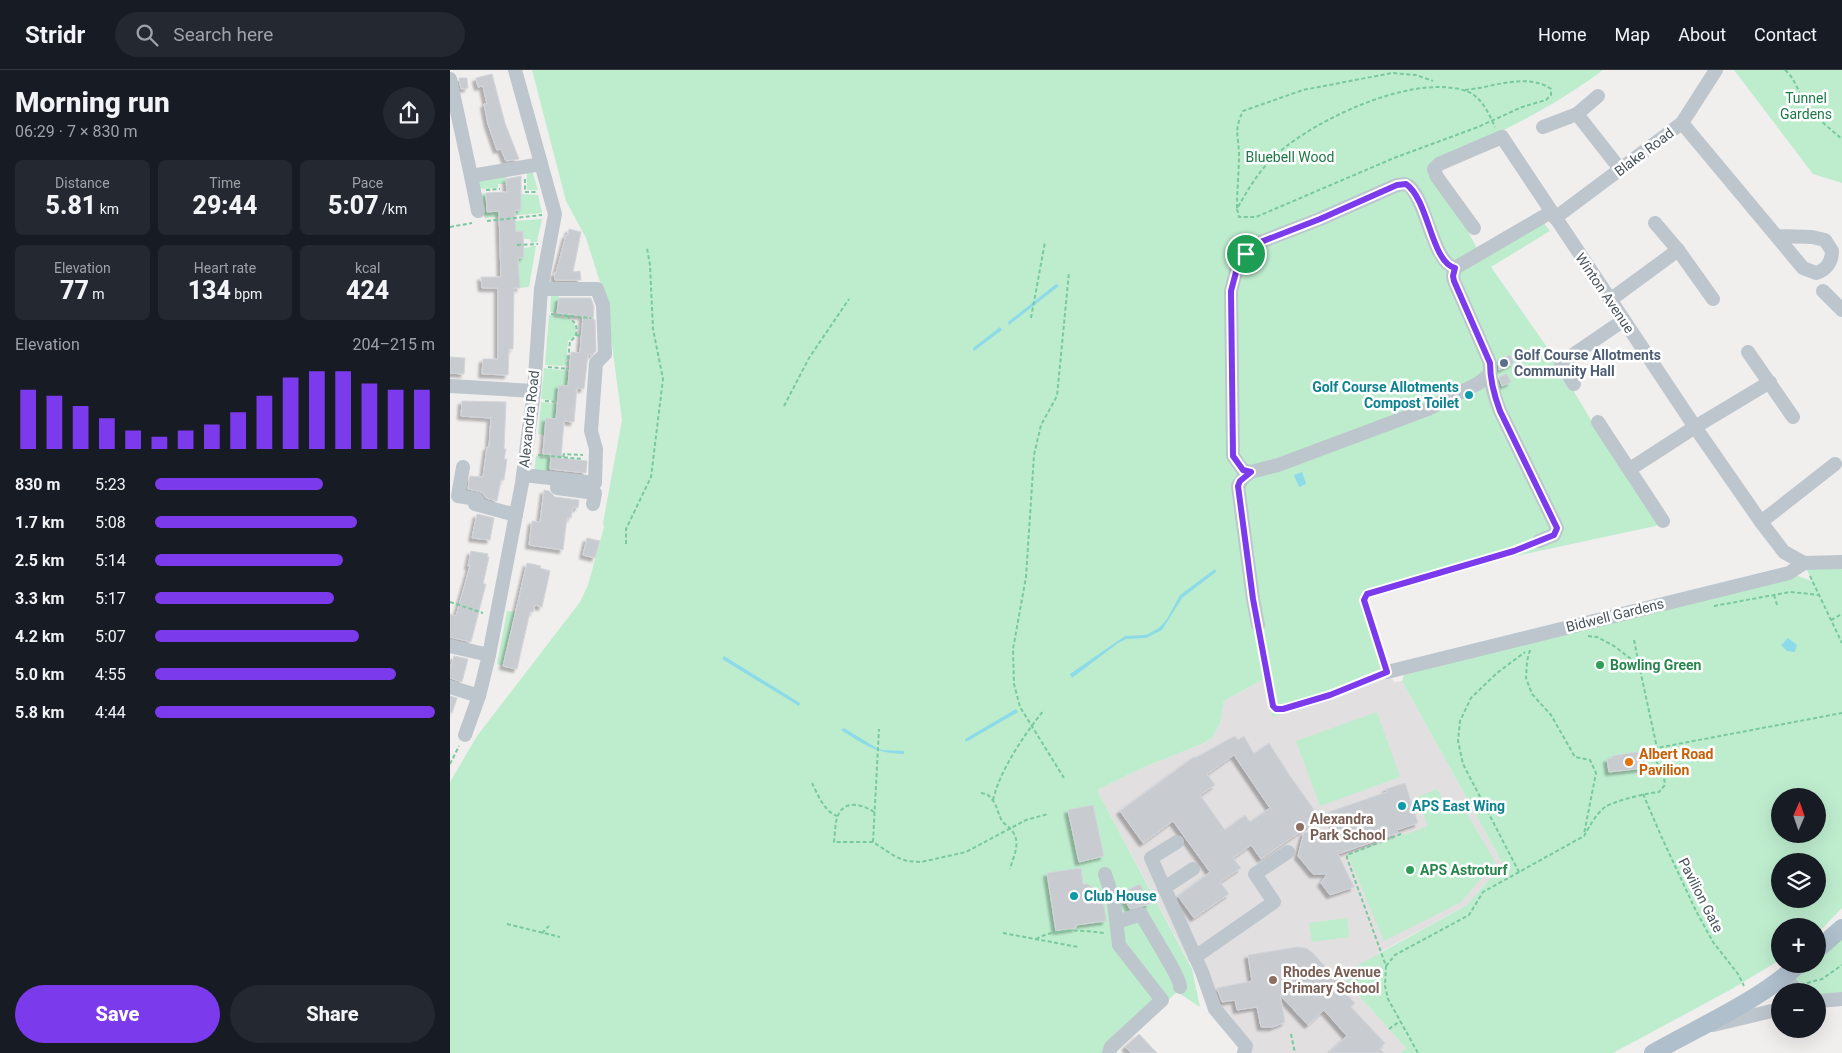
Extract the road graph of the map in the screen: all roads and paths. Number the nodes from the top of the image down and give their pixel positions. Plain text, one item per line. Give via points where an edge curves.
1 (515, 70) edge
2 (1716, 70) edge
3 (1785, 70) edge
4 (450, 79) edge
5 (1427, 82) dead end
6 (1449, 84) dead end
7 (1465, 90) junction
8 (1598, 96) dead end
9 (1368, 98) dead end
10 (1577, 114) junction
11 (1492, 121) junction
12 (1682, 123) junction
13 (1543, 127) dead end
14 (1842, 139) edge
15 (541, 164) junction
16 (525, 166) junction
17 (1620, 170) junction
18 (470, 176) junction
19 (520, 192) dead end
20 (525, 192) junction
21 (533, 192) dead end
22 (1237, 209) junction
23 (555, 214) junction
24 (1553, 215) junction
25 (480, 218) junction
26 (1655, 223) dead end
27 (450, 227) edge
28 (1474, 228) dead end
29 (1777, 236) dead end
30 (1045, 242) dead end
31 (550, 243) junction
32 (517, 245) dead end
33 (647, 248) dead end
34 (1678, 250) junction
35 (1451, 271) junction
36 (1069, 272) dead end
37 (541, 289) junction
38 (1822, 291) dead end
39 (1713, 298) dead end
40 (849, 299) dead end
41 (1610, 300) junction
42 (1842, 310) edge
43 (539, 313) junction
44 (564, 315) junction
45 (593, 318) dead end
46 (1031, 318) dead end
47 (1624, 320) junction
48 (576, 335) junction
49 (581, 336) dead end
50 (1748, 352) dead end
51 (535, 366) junction
52 (1490, 374) junction
53 (1770, 382) junction
54 (1574, 384) dead end
55 (450, 386) edge
56 (534, 390) junction
57 (784, 406) dead end
58 (1793, 417) dead end
59 (1598, 422) dead end
60 (1695, 427) junction
61 (526, 454) junction
62 (595, 458) junction
63 (1835, 464) dead end
64 (463, 468) dead end
65 (1630, 469) junction
66 (1251, 472) junction
67 (522, 479) junction
68 (593, 504) dead end
69 (516, 515) junction
70 (1663, 521) dead end
71 (1761, 522) junction
72 (1539, 541) joint
73 (626, 544) dead end
74 (1842, 562) edge
75 (1804, 563) junction
76 (1774, 594) junction
77 (1820, 595) junction
78 (450, 602) edge
79 (1777, 605) dead end
80 (1711, 606) dead end
81 (1842, 614) edge
82 (496, 617) junction
83 (1831, 620) junction
84 (1258, 624) joint
85 (1583, 636) dead end
86 (1634, 640) dead end
87 (1842, 643) edge
88 (450, 646) edge
89 (1534, 646) dead end
90 (1530, 648) junction
91 (489, 655) junction
92 (1639, 665) junction
93 (1387, 672) junction
94 (450, 686) edge
95 (479, 696) junction
96 (1044, 710) dead end
97 (1842, 713) edge
98 (1032, 725) junction
99 (878, 729) dead end
100 (465, 735) joint
101 (1657, 748) junction
102 (450, 764) edge
103 (1064, 778) dead end
104 (812, 783) dead end
105 (981, 793) dead end
106 (1644, 794) junction
107 (993, 800) junction
108 (874, 812) junction
109 (1048, 814) dead end
110 (838, 816) junction
111 (1011, 829) junction
112 (1401, 834) dead end
113 (1584, 836) junction
114 (873, 842) junction
115 (1177, 842) dead end
116 (1288, 852) dead end
117 (1010, 869) dead end
118 (1193, 869) dead end
119 (1519, 872) junction
120 (1105, 874) dead end
121 (1164, 888) junction
122 (507, 924) dead end
123 (549, 926) dead end
124 (1842, 928) edge
125 (1117, 929) junction
126 (542, 933) junction
127 (1003, 933) dead end
128 (560, 937) dead end
129 (1036, 939) junction
130 (1826, 942) edge
131 (1378, 945) junction
132 (1078, 947) dead end
133 (1195, 957) junction
134 (1384, 959) junction
135 (1842, 965) edge
136 (1386, 966) junction
137 (1385, 974) junction
138 (1802, 983) edge
139 (1349, 986) dead end
140 (1180, 987) dead end
141 (1771, 992) edge
142 (1751, 998) junction
143 (1842, 999) edge
144 (1826, 1000) edge
145 (1771, 1011) edge
146 (1400, 1021) junction
147 (1389, 1029) dead end
148 (1693, 1030) junction
149 (1291, 1034) dead end
150 (1109, 1053) edge
151 (1244, 1053) edge
152 (1295, 1053) edge
153 (1418, 1053) edge
154 (1653, 1053) edge

1 - 15 street, Alexandra Road
2 - 12 street, Blake Road
3 - 14 path via 1806,104
4 - 18 street
5 - 22 path via 1436,81 1416,75 1392,74 1304,90 1243,111 1237,123 1236,136 1239,152
6 - 7 path
7 - 11 path via 1485,106
7 - 11 path via 1520,81 1544,84 1550,89 1551,96 1546,100
8 - 10 street
9 - 22 path via 1344,108 1278,154 1262,170
10 - 13 street
10 - 17 street
11 - 22 path via 1394,158 1256,217 1239,217
12 - 17 street, Blake Road
12 - 29 street
15 - 16 street
15 - 23 street, Alexandra Road
16 - 18 street
16 - 20 path
17 - 24 street, Blake Road
18 - 25 street
19 - 20 path
20 - 21 path
23 - 25 path
23 - 31 street, Alexandra Road
24 - 28 street, Winton Avenue via 1502,137 1434,169
24 - 35 street, Blake Road
24 - 41 street, Winton Avenue
25 - 27 path
26 - 34 street
30 - 46 path
31 - 32 path
31 - 37 street, Alexandra Road
33 - 73 path via 652,329 663,379 651,477 626,529
34 - 39 street
34 - 41 street
35 - 52 street via 1490,363
35 - 66 street via 1438,250 1412,188 1406,184 1258,243 1246,254 1236,272 1231,291 1233,456 1243,470
36 - 98 path via 1057,396 1041,425 1034,455 1026,577 1013,649 1014,684 1020,707
37 - 43 street, Alexandra Road
37 - 62 street via 597,289 603,305 605,354 596,364 591,431
38 - 42 street
40 - 57 path via 809,358
41 - 47 street, Winton Avenue
43 - 44 path
43 - 51 street, Alexandra Road
44 - 45 path
44 - 48 path via 575,322
47 - 54 street via 1561,363
47 - 60 street, Winton Avenue
48 - 49 path
48 - 51 path via 570,341 568,369
50 - 53 street
51 - 56 street, Alexandra Road
52 - 66 street via 1428,409
52 - 72 street via 1500,411 1557,528 1554,535
53 - 58 street
53 - 60 street
55 - 56 street
56 - 61 street, Alexandra Road
59 - 65 street
60 - 65 street
60 - 71 street, Winton Avenue
61 - 62 path
61 - 67 street, Alexandra Road
62 - 67 street via 595,483
63 - 71 street
64 - 69 street via 458,496 477,499 475,504
65 - 70 street
66 - 84 street via 1238,486
67 - 68 street via 595,493
67 - 69 street, Alexandra Road
69 - 82 street, Alexandra Road
71 - 75 street, Winton Avenue via 1784,552
72 - 93 path via 1367,594 1364,600
74 - 75 street, Bidwell Gardens
75 - 77 path
75 - 93 street, Bidwell Gardens via 1789,573
76 - 77 path
76 - 79 path
76 - 80 path
77 - 83 path
78 - 82 path
81 - 83 path
82 - 91 street, Alexandra Road
83 - 87 path
84 - 93 path via 1276,709 1330,695
85 - 92 path via 1597,637
86 - 92 path
88 - 91 street
89 - 90 path
90 - 113 path via 1526,678 1532,694 1551,715 1575,757 1590,760 1596,773
90 - 119 path via 1471,698 1460,721 1458,740 1463,764
91 - 95 street, Alexandra Road
92 - 101 path
94 - 95 street
95 - 100 street, Alexandra Road
96 - 98 path
97 - 101 path
98 - 103 path
98 - 107 path via 1003,774
99 - 108 path
100 - 102 path
101 - 106 path via 1651,749 1664,774 1665,784 1659,792
104 - 110 path via 820,800
105 - 107 path
106 - 113 path via 1605,807
106 - 142 path, Pavilion Gate via 1696,912
107 - 111 path via 1002,821
108 - 110 path via 855,804 842,808
108 - 114 path
109 - 111 path via 1026,820
110 - 114 path via 834,842
111 - 114 path via 966,852 921,862 896,857
111 - 117 path via 1017,842
112 - 131 path via 1347,854
113 - 119 path
115 - 121 street via 1151,858
116 - 133 street via 1254,874 1274,902
118 - 121 street
119 - 136 path via 1483,892 1469,915 1395,955
120 - 125 street via 1114,902
121 - 133 street
122 - 126 path
123 - 126 path
124 - 130 main road
125 - 129 path via 1083,930 1043,935
125 - 140 street via 1141,914 1172,966
125 - 150 street via 1119,944 1162,1000 1111,1047
126 - 128 path
127 - 129 path
129 - 132 path
131 - 134 path
131 - 134 path
133 - 151 street via 1215,1009 1246,1046
134 - 136 path
135 - 138 path via 1822,979
136 - 137 path
137 - 139 path via 1366,975
137 - 146 path via 1388,999
141 - 142 main road
142 - 148 main road
143 - 144 street
145 - 148 street
146 - 147 path
146 - 153 path
148 - 154 main road
149 - 152 path

